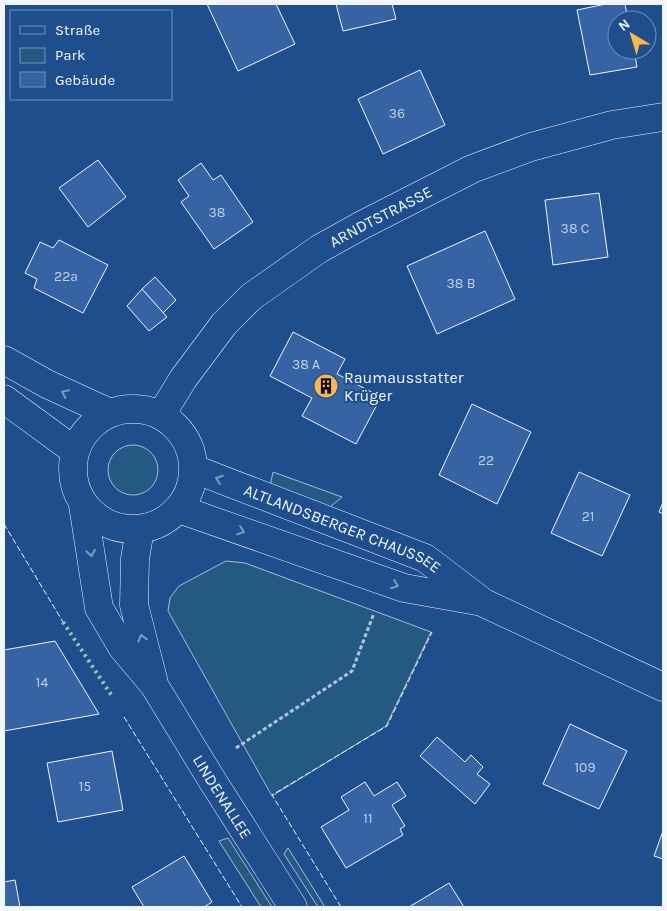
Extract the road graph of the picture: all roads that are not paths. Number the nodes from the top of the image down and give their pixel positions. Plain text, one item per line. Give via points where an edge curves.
1 (663, 117) edge
2 (4, 360) edge
3 (4, 399) edge
4 (110, 413) junction
5 (161, 415) junction
6 (75, 451) junction
7 (194, 469) junction
8 (83, 505) junction
9 (179, 509) junction
10 (140, 530) junction
11 (484, 603) junction
12 (154, 685) junction
13 (663, 687) edge
14 (293, 907) edge

1 - 5 main road, ARNDTSTRASSE via 612,126 532,147 472,169 319,249 251,297 224,324
4 -> 2 main road
3 - 6 main road
4 - 5 main road via 144,409
4 - 6 main road via 82,435
5 - 7 main road via 185,437 192,452
6 - 8 main road via 72,469 75,488
7 - 9 main road via 187,497
11 -> 7 main road, ALTLANDSBERGER CHAUSSEE via 425,558
8 - 10 main road via 108,525
8 -> 12 main road, LINDENALLEE via 99,608 122,647
9 - 10 main road via 154,526
9 -> 11 main road, ALTLANDSBERGER CHAUSSEE via 404,588
12 -> 10 main road, LINDENALLEE via 134,606 135,559
11 - 13 main road, ALTLANDSBERGER CHAUSSEE
12 - 14 main road, LINDENALLEE

